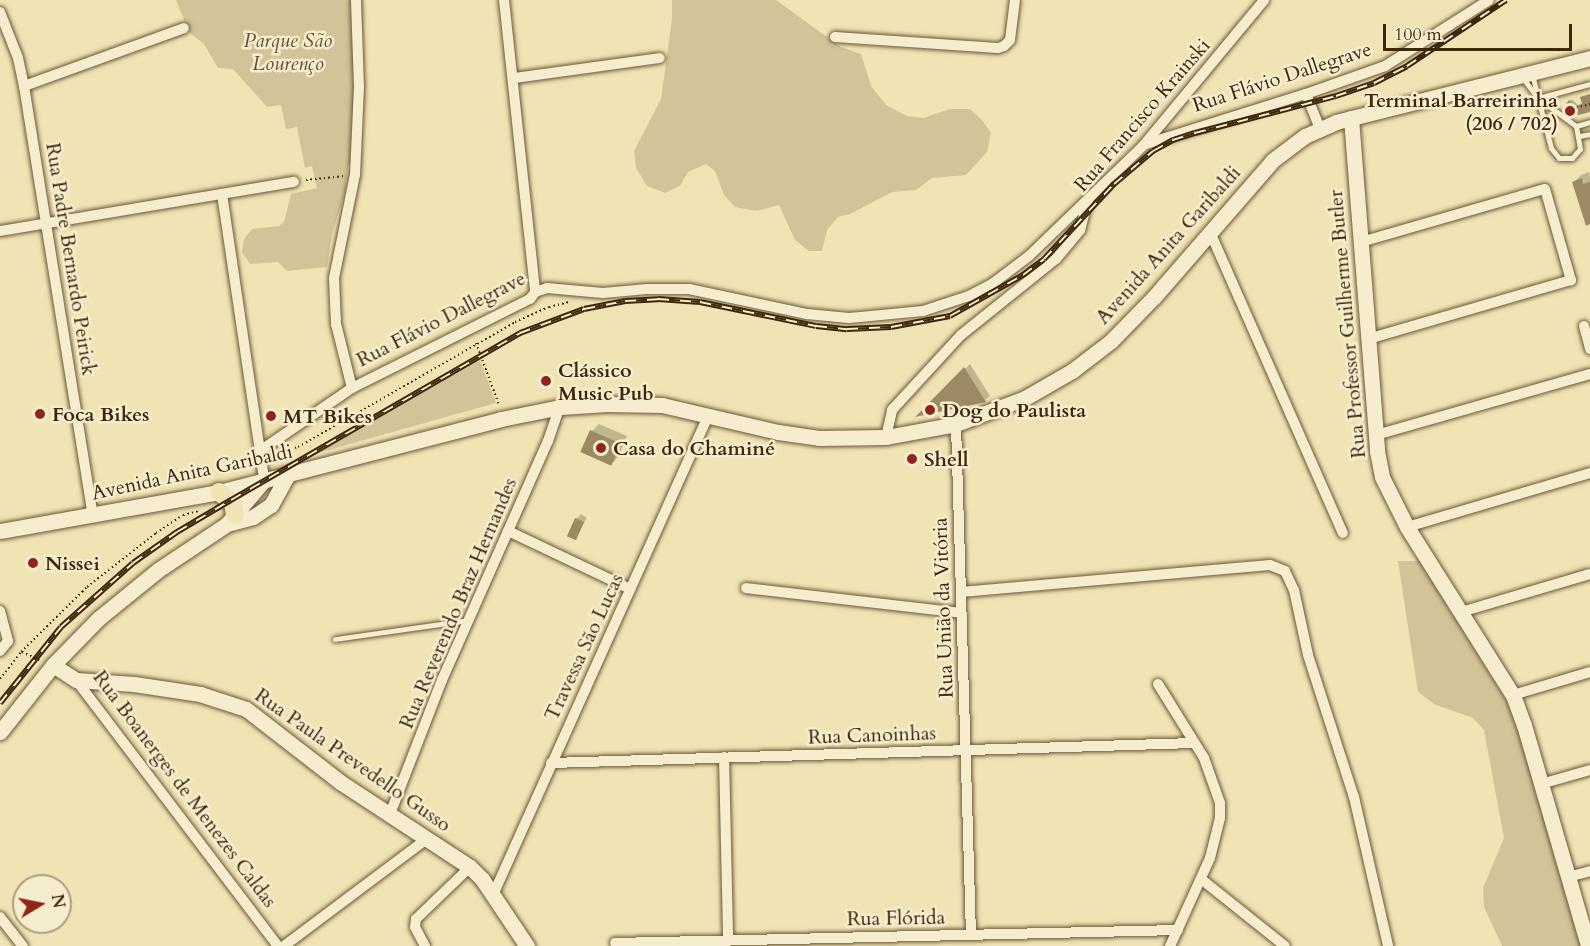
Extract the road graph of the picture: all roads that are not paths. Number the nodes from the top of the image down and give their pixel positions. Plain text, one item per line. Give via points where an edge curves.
1 (356, 0) edge
2 (504, 0) edge
3 (1015, 0) edge
4 (1264, 0) edge
5 (1489, 0) edge
6 (0, 12) edge
7 (184, 28) dead end
8 (835, 37) dead end
9 (660, 58) dead end
10 (1590, 58) edge
11 (1527, 74) junction
12 (514, 78) junction
13 (1590, 84) edge
14 (24, 86) junction
15 (1306, 94) junction
16 (1538, 98) junction
17 (1351, 118) junction
18 (1590, 122) edge
19 (1576, 126) junction
20 (1320, 128) junction
21 (1590, 134) edge
22 (1580, 136) junction
23 (1143, 146) junction
24 (294, 182) road end
25 (222, 194) junction
26 (1088, 200) junction
27 (47, 223) junction
28 (0, 231) edge
29 (1210, 232) junction
30 (1361, 242) junction
31 (535, 292) junction
32 (1584, 326) dead end
33 (1368, 339) junction
34 (1590, 349) edge
35 (1590, 374) edge
36 (352, 388) junction
37 (560, 407) junction
38 (709, 414) junction
39 (956, 424) junction
40 (1376, 435) junction
41 (886, 436) junction
42 (260, 452) junction
43 (1590, 473) edge
44 (288, 474) junction
45 (264, 480) junction
46 (219, 492) junction
47 (93, 515) junction
48 (231, 520) junction
49 (1407, 526) junction
50 (0, 531) edge
51 (507, 531) junction
52 (1343, 533) dead end
53 (1590, 574) edge
54 (746, 588) dead end
55 (630, 589) junction
56 (961, 592) junction
57 (0, 611) edge
58 (1461, 612) junction
59 (962, 613) junction
60 (468, 620) junction
61 (335, 639) dead end
62 (0, 651) edge
63 (53, 665) junction
64 (1590, 672) edge
65 (76, 680) junction
66 (1158, 684) dead end
67 (1513, 695) junction
68 (0, 732) edge
69 (1194, 743) junction
70 (966, 750) junction
71 (724, 758) junction
72 (550, 763) junction
73 (1590, 770) edge
74 (1541, 784) junction
75 (390, 814) junction
76 (428, 838) junction
77 (470, 867) junction
78 (1590, 871) edge
79 (1568, 877) junction
80 (1201, 879) junction
81 (493, 895) junction
82 (0, 917) edge
83 (1178, 930) junction
84 (971, 934) junction
85 (615, 943) dead end
86 (726, 943) edge
87 (23, 946) edge
88 (278, 946) edge
89 (284, 946) edge
90 (425, 946) edge
91 (527, 946) edge
92 (1170, 946) edge
93 (1285, 946) edge
94 (1388, 946) edge
95 (1588, 946) edge

1 - 36 street via 359,87 355,175 334,278 336,324
2 - 12 street
3 - 8 street via 1010,40 998,48
4 - 23 street, Rua Francisco Krainski
5 - 15 street, Rua Flávio Dallegrave via 1400,58
6 - 14 street, Rua Padre Bernardo Peirick
7 - 14 street
9 - 12 street
10 - 11 main road, Avenida Anita Garibaldi
11 - 16 lane
11 - 16 lane
11 - 17 main road, Avenida Anita Garibaldi
12 - 31 street
13 - 16 lane
14 - 27 street, Rua Padre Bernardo Peirick
15 - 20 street
15 - 23 street, Rua Flávio Dallegrave
16 - 19 lane
16 - 22 lane via 1554,154 1572,158 1580,149
17 - 20 main road, Avenida Anita Garibaldi
17 - 30 main road, Rua Professor Guilherme Butler
18 - 19 lane
19 - 22 lane
20 - 29 main road, Avenida Anita Garibaldi via 1273,160
21 - 22 lane
23 - 26 street, Rua Francisco Krainski
24 - 25 street
25 - 27 street
25 - 42 street
26 - 31 street, Rua Flávio Dallegrave via 1029,256 992,284 949,304 894,315 826,317 688,290 597,293 553,287
26 - 41 street, Rua Francisco Krainski via 1080,230 1056,259 961,335 892,410
27 - 28 street
27 - 47 street, Rua Padre Bernardo Peirick
29 - 39 main road, Avenida Anita Garibaldi via 1141,312 1090,358 1025,398
29 - 52 street
30 - 33 main road, Rua Professor Guilherme Butler
30 - 33 street via 1545,189 1571,280
31 - 36 street, Rua Flávio Dallegrave via 530,299
32 - 34 street
33 - 40 main road, Rua Professor Guilherme Butler
35 - 40 street
36 - 42 street, Rua Flávio Dallegrave
37 - 38 main road, Avenida Anita Garibaldi via 636,404
37 - 44 main road, Avenida Anita Garibaldi
37 - 51 street, Rua Reverendo Braz Hernandes
38 - 41 main road, Avenida Anita Garibaldi via 796,436
38 - 55 street, Travessa São Lucas
39 - 41 main road, Avenida Anita Garibaldi
39 - 56 street, Rua União da Vitória
40 - 49 main road, Rua Professor Guilherme Butler via 1382,477
42 - 45 street
43 - 49 street
44 - 45 main road, Avenida Anita Garibaldi
44 - 48 main road via 271,505 253,517
45 - 46 main road, Avenida Anita Garibaldi
45 - 48 main road
46 - 47 main road, Avenida Anita Garibaldi
46 - 48 main road via 233,503
47 - 50 main road, Avenida Anita Garibaldi
48 - 63 main road via 129,593
49 - 58 main road, Rua Professor Guilherme Butler
51 - 55 street
51 - 60 street, Rua Reverendo Braz Hernandes
53 - 58 street
54 - 59 street
55 - 72 street, Travessa São Lucas
56 - 59 street, Rua União da Vitória
56 - 94 street via 1270,565 1285,570 1354,797
57 - 62 street via 8,641
58 - 67 main road, Rua Professor Guilherme Butler
59 - 70 street, Rua União da Vitória
60 - 61 lane
60 - 75 street, Rua Reverendo Braz Hernandes
63 - 65 main road, Rua Boanerges de Menezes Caldas
63 - 68 main road
64 - 67 street
65 - 75 main road, Rua Paula Prevedello Gusso via 191,693 246,709 317,765
65 - 88 street, Rua Boanerges de Menezes Caldas
66 - 69 street
67 - 74 main road, Rua Professor Guilherme Butler
69 - 70 street, Rua Canoinhas
69 - 80 street via 1210,770 1220,803 1217,835
70 - 71 street, Rua Canoinhas
70 - 84 street, Rua União da Vitória
71 - 72 street, Rua Canoinhas
71 - 86 street
72 - 81 street, Travessa São Lucas
73 - 74 street
74 - 79 main road, Rua Professor Guilherme Butler
75 - 76 main road, Rua Paula Prevedello Gusso
76 - 77 main road, Rua Paula Prevedello Gusso
76 - 89 street
77 - 81 main road, Rua Paula Prevedello Gusso
77 - 90 street via 416,919 415,927
78 - 79 street
79 - 95 main road, Rua Professor Guilherme Butler
80 - 83 street
80 - 93 street
81 - 91 main road, Rua Paula Prevedello Gusso
82 - 87 street
83 - 84 street, Rua Flórida
83 - 92 street
84 - 86 street, Rua Flórida
85 - 86 street, Rua Flórida

